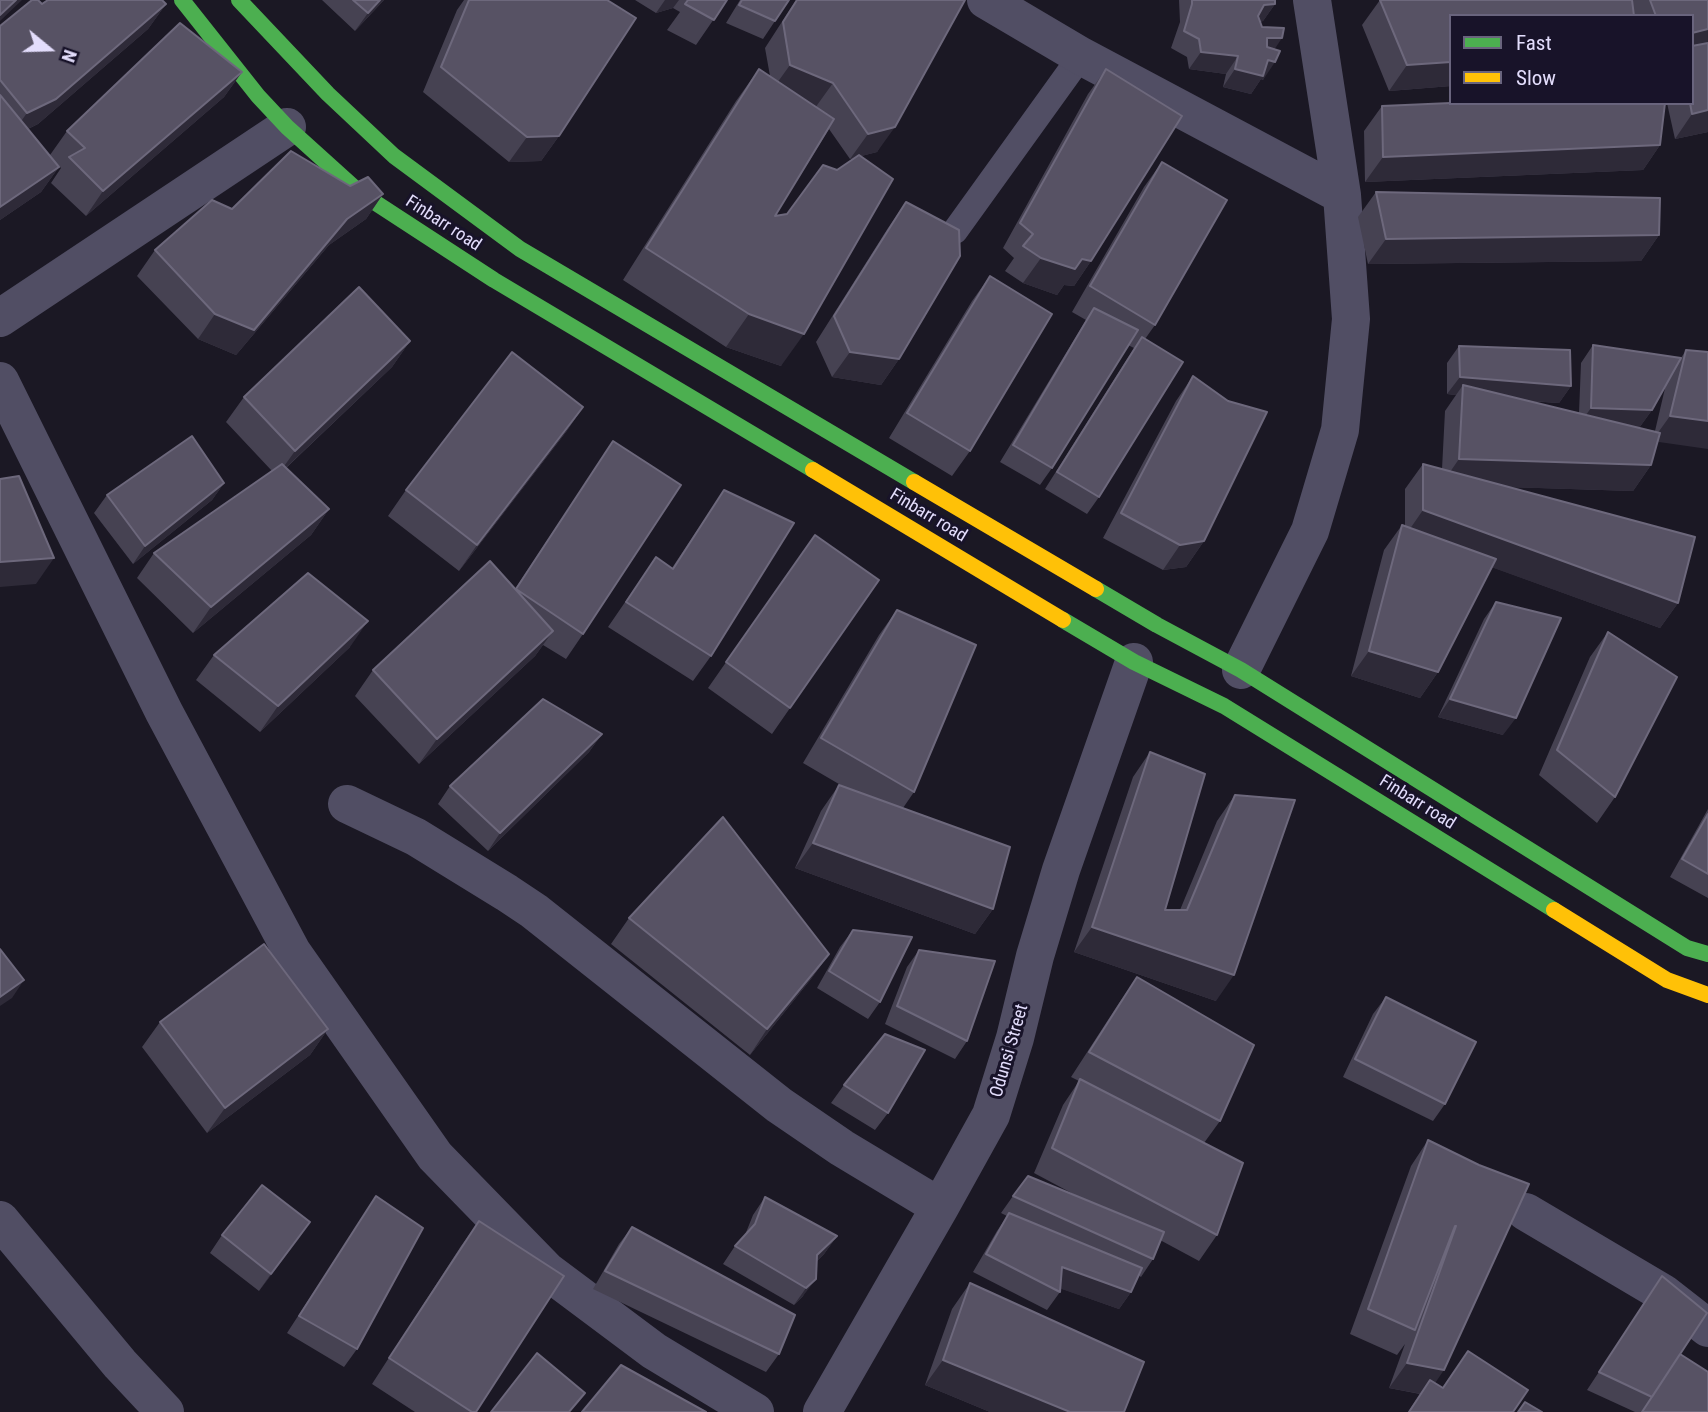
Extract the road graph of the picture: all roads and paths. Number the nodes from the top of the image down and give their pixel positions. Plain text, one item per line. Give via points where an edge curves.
1 (182, 0) edge
2 (239, 0) edge
3 (986, 0) edge
4 (1312, 0) edge
5 (1081, 56) junction
6 (287, 127) junction
7 (1342, 195) junction
8 (956, 231) edge
9 (0, 318) edge
10 (0, 381) edge
11 (1133, 662) junction
12 (1241, 670) junction
13 (347, 804) dead end
14 (1708, 954) edge
15 (1708, 995) edge
16 (940, 1207) junction
17 (1526, 1212) edge
18 (0, 1220) edge
19 (1708, 1328) edge
20 (165, 1412) edge
21 (755, 1412) edge
22 (822, 1412) edge

1 - 6 main road, Finbarr road
2 - 12 main road, Finbarr road via 394,156 520,249 1145,618
3 - 5 street
4 - 7 street
5 - 7 street
5 - 8 lane
6 - 9 street
6 - 11 main road, Finbarr road via 359,192 494,280
7 - 12 street via 1350,319 1340,429 1310,531
10 - 21 street via 164,712 292,952 435,1156 547,1271 654,1351
11 - 15 main road, Finbarr road via 1224,706 1667,980
11 - 16 street, Odunsi Street via 1061,870 991,1115
12 - 14 main road, Finbarr road via 1687,948
13 - 16 street via 416,838 508,893 779,1105
16 - 22 street, Odunsi Street
17 - 19 street via 1663,1293
18 - 20 street

